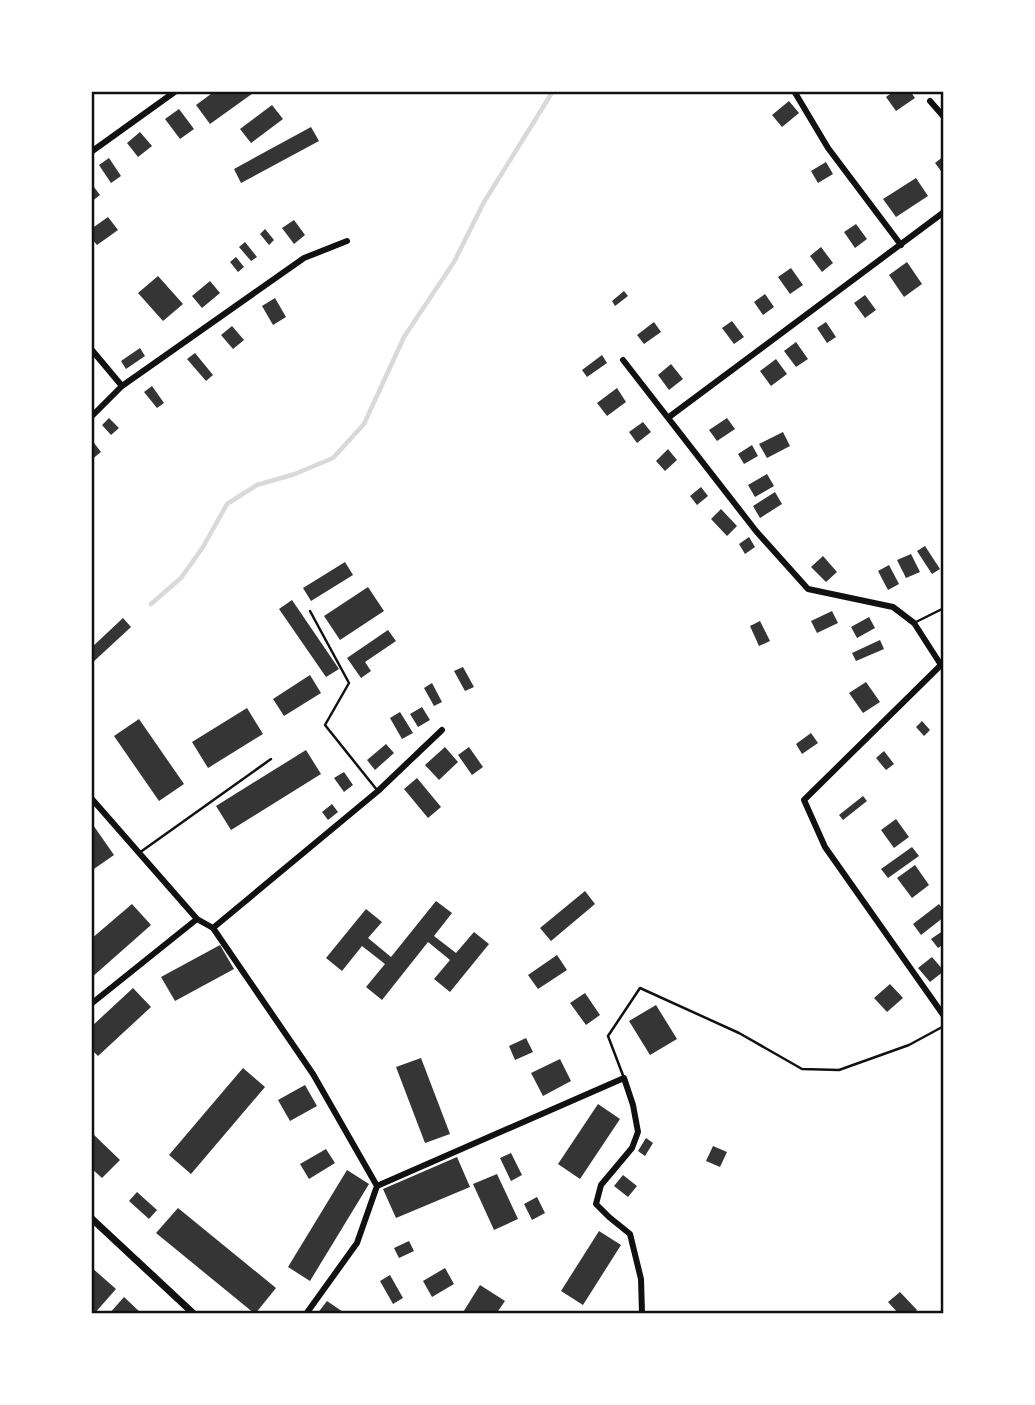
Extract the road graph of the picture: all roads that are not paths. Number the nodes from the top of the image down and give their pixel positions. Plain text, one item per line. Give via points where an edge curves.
1 (176, 91) edge
2 (794, 91) edge
3 (930, 101) dead end
4 (944, 117) edge
5 (91, 152) edge
6 (944, 212) edge
7 (347, 241) dead end
8 (901, 245) junction
9 (91, 349) edge
10 (623, 360) dead end
11 (122, 386) junction
12 (91, 417) edge
13 (669, 417) junction
14 (944, 608) edge
15 (310, 611) dead end
16 (914, 622) junction
17 (943, 664) edge
18 (442, 730) dead end
19 (271, 759) dead end
20 (378, 791) junction
21 (91, 798) edge
22 (139, 853) junction
23 (197, 919) junction
24 (213, 928) junction
25 (91, 1004) edge
26 (944, 1016) edge
27 (944, 1026) edge
28 (624, 1078) junction
29 (377, 1186) junction
30 (91, 1218) edge
31 (194, 1314) edge
32 (306, 1314) edge
33 (642, 1314) edge

1 - 5 street
2 - 8 street via 828,148
3 - 4 street
6 - 8 street
7 - 11 street via 304,258
8 - 13 street
9 - 11 street
10 - 13 street
11 - 12 street
13 - 16 street via 756,531 808,589 892,607
14 - 16 lane
15 - 20 lane via 349,683 325,725
16 - 17 street
17 - 26 street via 804,800 825,847
18 - 20 street
19 - 22 lane
20 - 24 street
21 - 22 street
22 - 23 street
23 - 24 street
23 - 25 street
24 - 29 street via 313,1074
27 - 28 lane via 909,1045 839,1070 802,1069 739,1033 640,988 608,1036
28 - 29 street
28 - 33 street via 638,1132 632,1148 601,1185 596,1204 631,1234
29 - 32 street via 357,1243
30 - 31 street

